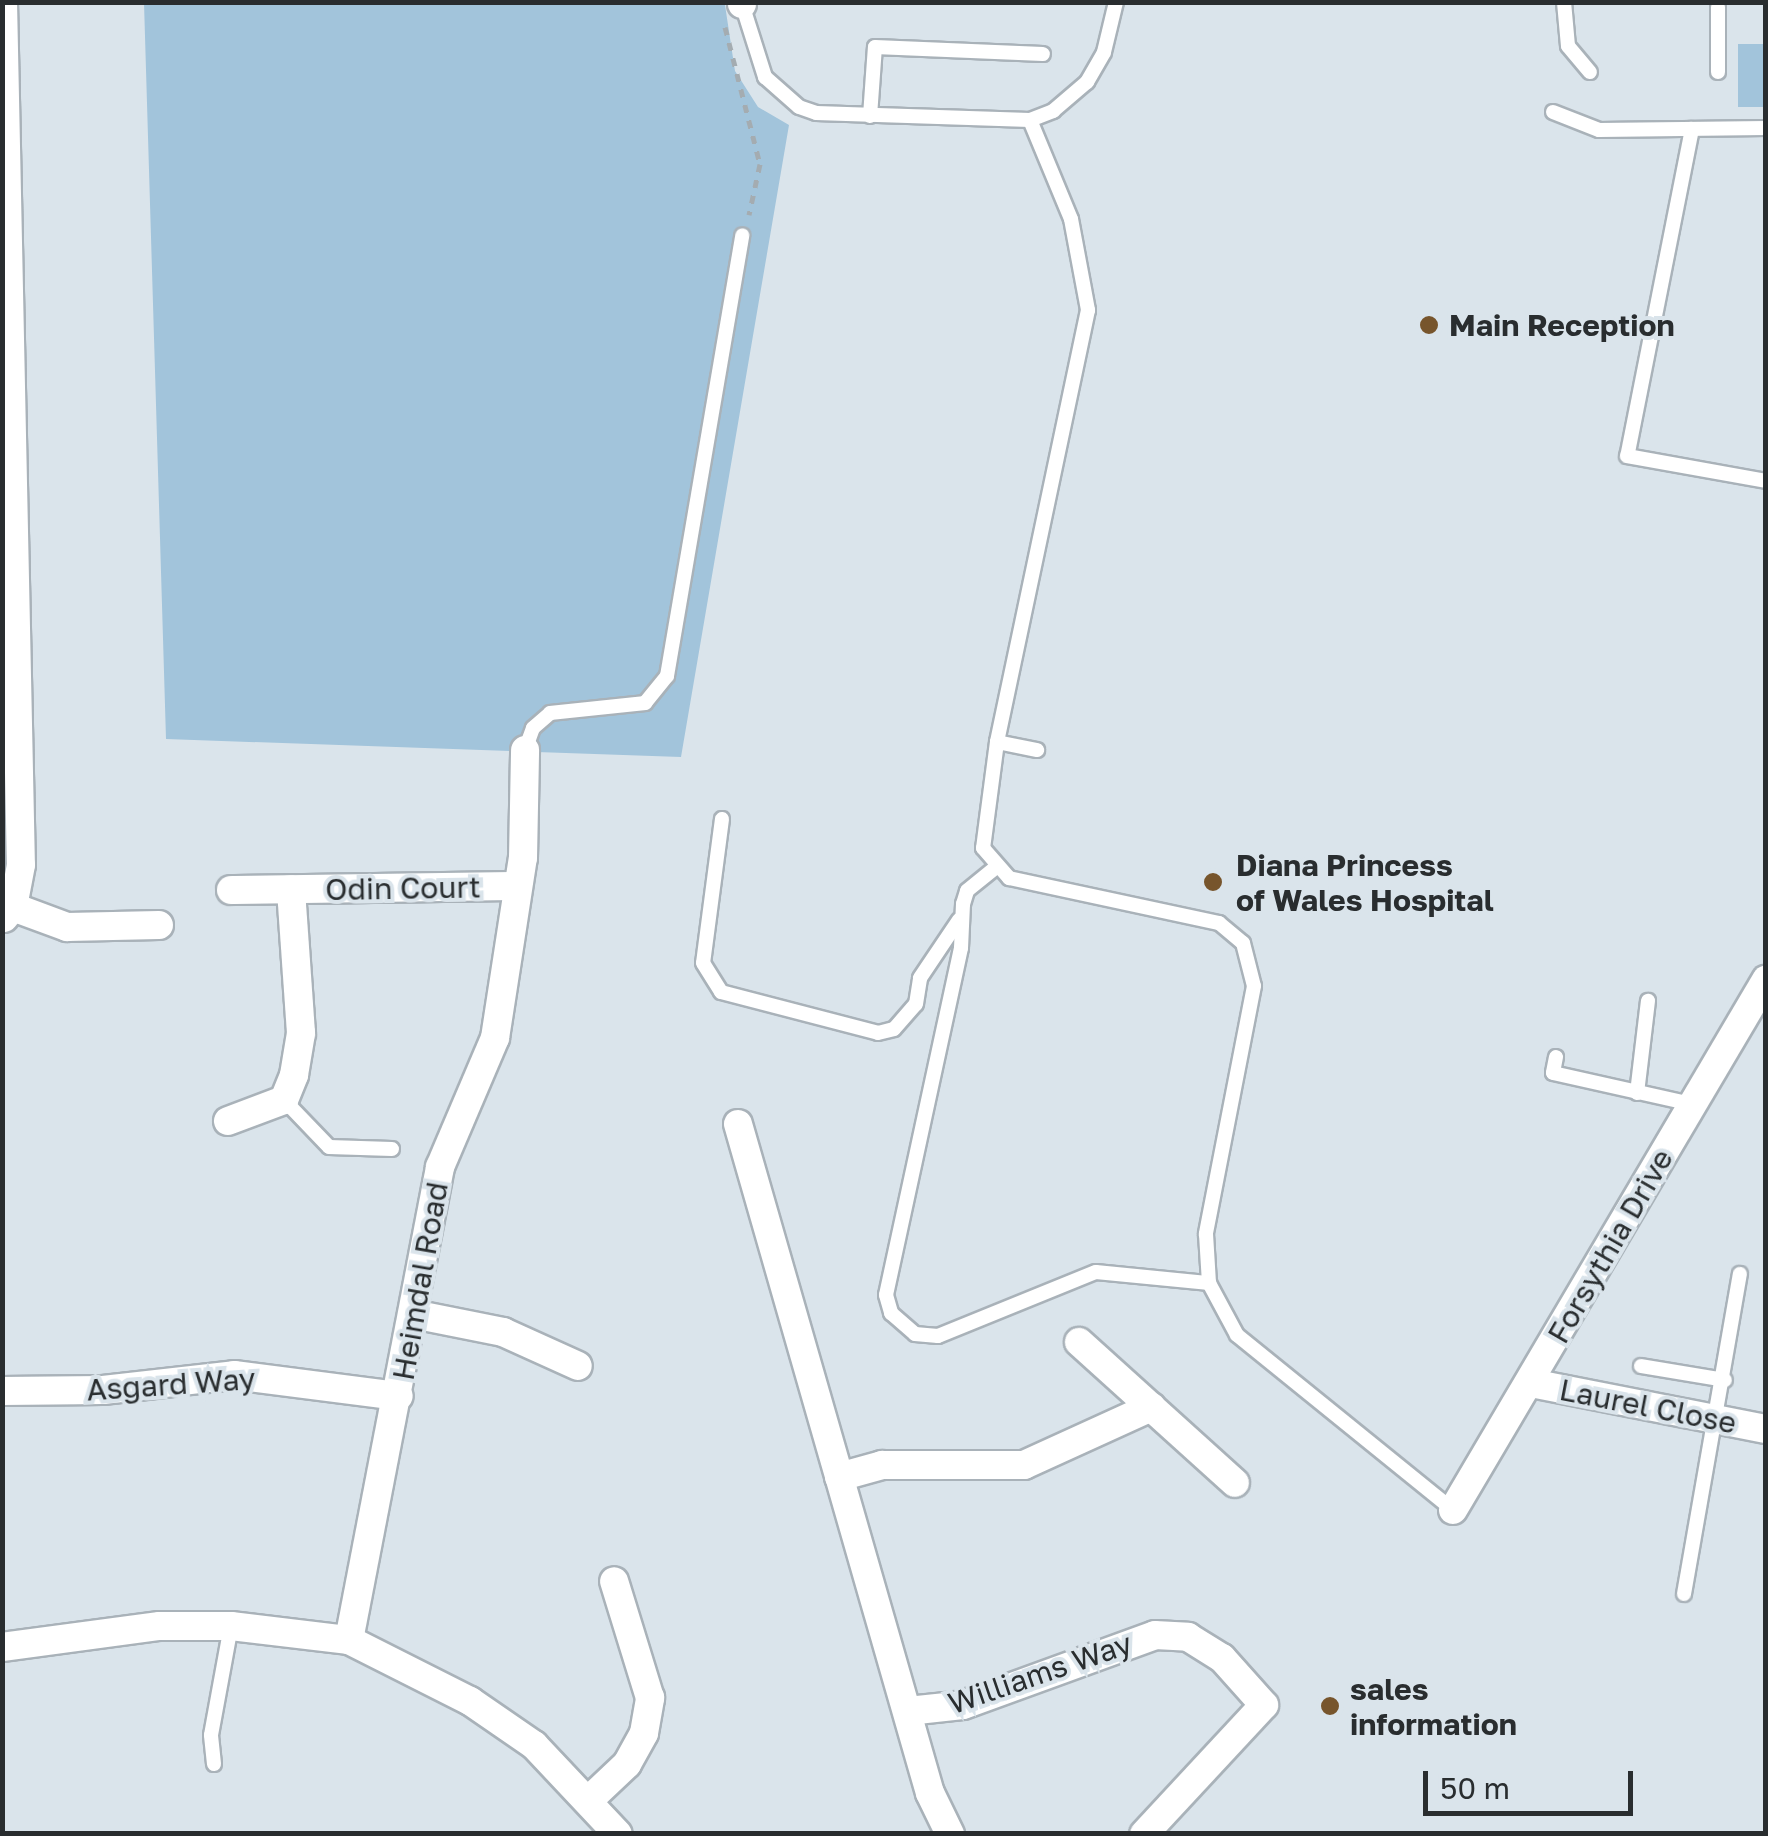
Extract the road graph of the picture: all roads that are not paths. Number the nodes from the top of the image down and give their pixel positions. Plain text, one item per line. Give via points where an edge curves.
1 (3, 2) edge
2 (1116, 2) edge
3 (1564, 2) edge
4 (742, 4) edge
5 (1718, 7) dead end
6 (1043, 54) dead end
7 (1590, 72) dead end
8 (1718, 72) dead end
9 (4, 77) edge
10 (1553, 112) dead end
11 (870, 116) junction
12 (1030, 120) junction
13 (1766, 128) edge
14 (1692, 129) junction
15 (742, 235) road end
16 (1766, 480) edge
17 (8, 647) edge
18 (998, 742) junction
19 (525, 750) joint
20 (1037, 750) dead end
21 (722, 819) dead end
22 (995, 868) junction
23 (516, 886) junction
24 (232, 890) dead end
25 (291, 890) junction
26 (962, 904) junction
27 (8, 913) edge
28 (159, 925) dead end
29 (1766, 980) edge
30 (1648, 1001) dead end
31 (1556, 1057) dead end
32 (1637, 1093) junction
33 (284, 1100) junction
34 (1692, 1104) junction
35 (228, 1122) dead end
36 (738, 1124) dead end
37 (392, 1149) dead end
38 (1740, 1274) dead end
39 (1209, 1283) junction
40 (413, 1314) junction
41 (1080, 1342) dead end
42 (578, 1366) dead end
43 (1641, 1366) dead end
44 (1725, 1380) junction
45 (1531, 1383) junction
46 (2, 1390) edge
47 (399, 1396) junction
48 (1151, 1407) junction
49 (1719, 1421) junction
50 (1766, 1430) edge
51 (839, 1477) junction
52 (1234, 1483) dead end
53 (1452, 1510) joint
54 (614, 1581) dead end
55 (1684, 1594) dead end
56 (231, 1626) junction
57 (348, 1640) junction
58 (2, 1647) edge
59 (908, 1710) junction
60 (214, 1764) dead end
61 (590, 1800) junction
62 (618, 1834) edge
63 (950, 1834) edge
64 (1144, 1834) edge

1 - 9 street
2 - 12 lane via 1104,52 1087,82 1052,112
3 - 7 lane via 1568,46
4 - 11 lane via 766,76 784,97 816,113
5 - 8 lane
6 - 11 lane via 874,47
9 - 17 street
10 - 14 lane via 1599,130
11 - 12 lane
12 - 18 lane via 1072,219 1088,310
13 - 14 lane
14 - 16 lane via 1627,456
15 - 19 lane via 666,676 645,703 550,713 533,728
17 - 27 street via 22,865
18 - 20 lane
18 - 22 lane via 980,830
19 - 23 street, Heimdal Road
21 - 26 lane via 702,963 721,992 878,1033 894,1029 916,1004 920,978 958,924
22 - 26 lane via 967,891
22 - 39 lane via 1026,882 1219,923 1250,956 1254,986 1206,1234
23 - 25 street, Odin Court
23 - 40 street, Heimdal Road via 495,1038 440,1167
24 - 25 street, Odin Court
25 - 33 street, Odin Court via 301,1032
26 - 39 lane via 962,948 886,1295 892,1313 916,1334 938,1336 1096,1272
27 - 28 street via 67,927
29 - 34 street, Forsythia Drive
30 - 32 lane
31 - 32 lane via 1553,1072
32 - 34 lane
33 - 35 street
33 - 37 lane via 328,1148
34 - 45 street, Forsythia Drive
36 - 51 street, Williams Way
38 - 44 lane
39 - 53 lane via 1237,1335
40 - 42 street via 503,1332
40 - 47 street, Heimdal Road
41 - 48 street
43 - 44 lane
44 - 49 lane
45 - 49 street, Laurel Close
45 - 53 street, Forsythia Drive
46 - 47 street, Asgard Way via 103,1390 234,1375
47 - 57 street, Heimdal Road
48 - 51 street via 1024,1465 882,1465
48 - 52 street
49 - 50 street, Laurel Close
49 - 55 lane
51 - 59 street, Williams Way
54 - 61 street via 650,1698 644,1733 627,1764
56 - 57 street
56 - 58 street via 160,1626
56 - 60 lane via 212,1735
57 - 61 street via 470,1701 534,1745
59 - 63 street, Williams Way via 930,1793
59 - 64 street, Williams Way via 963,1706 1155,1635 1188,1637 1222,1658 1264,1706
61 - 62 street

